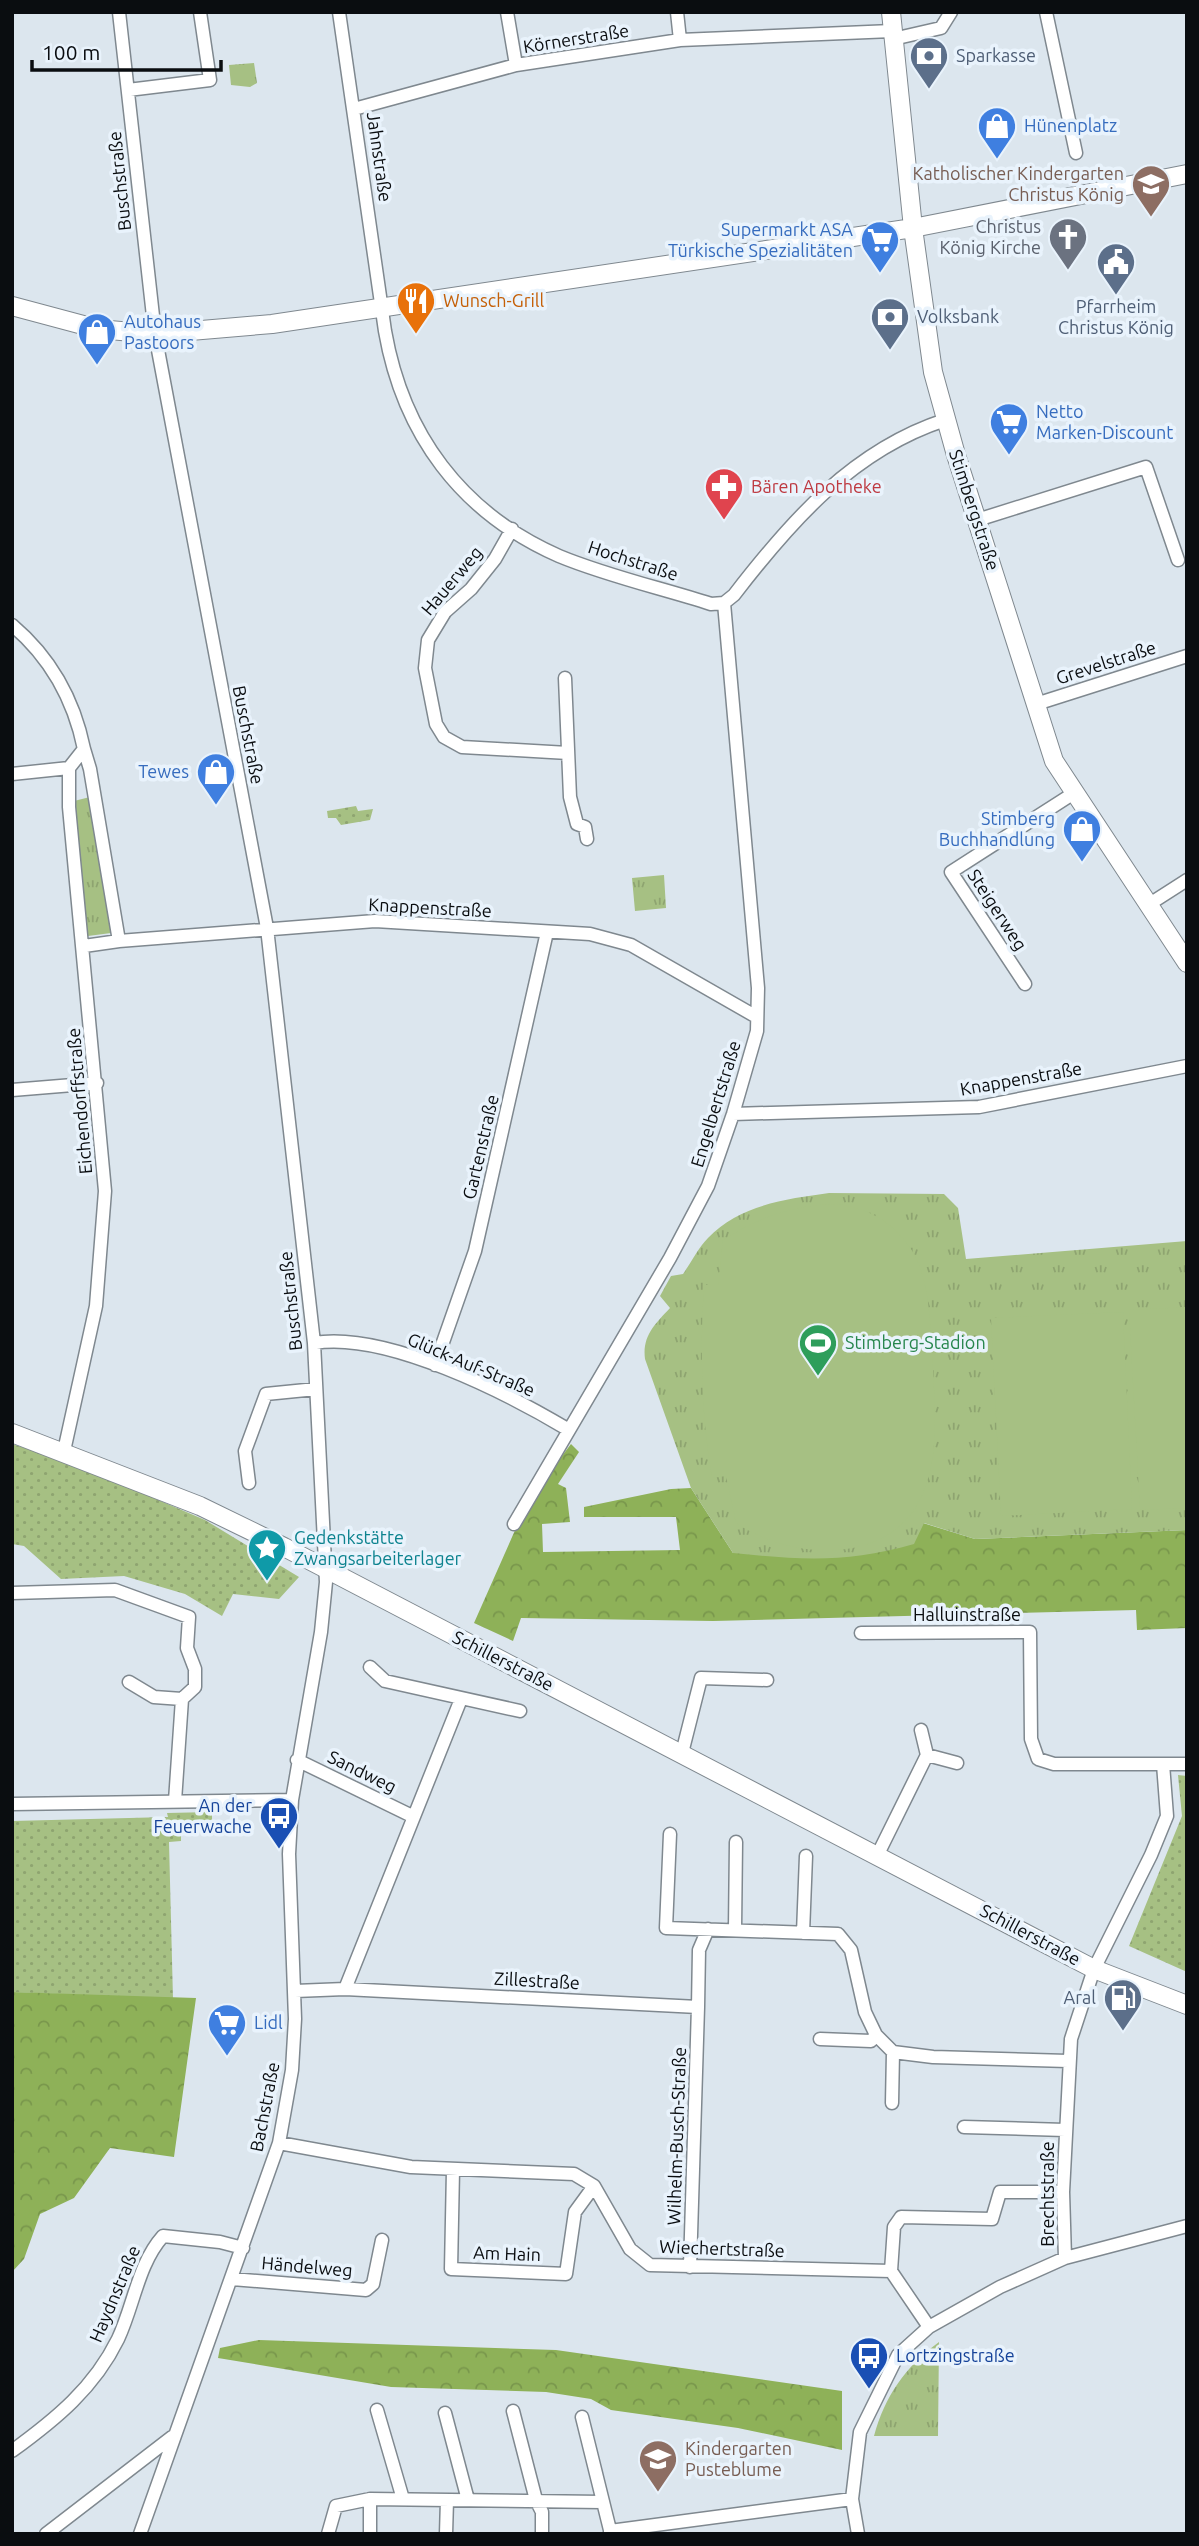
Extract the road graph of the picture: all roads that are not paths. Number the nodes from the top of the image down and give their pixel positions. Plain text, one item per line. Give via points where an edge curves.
1 (119, 12) edge
2 (200, 12) edge
3 (339, 12) edge
4 (507, 12) edge
5 (677, 12) edge
6 (891, 12) edge
7 (951, 12) edge
8 (1046, 12) edge
9 (893, 35) junction
10 (680, 40) junction
11 (516, 65) junction
12 (128, 90) junction
13 (354, 109) junction
14 (1076, 153) dead end
15 (1187, 174) edge
16 (913, 228) junction
17 (12, 306) edge
18 (383, 307) junction
19 (155, 334) junction
20 (945, 420) junction
21 (977, 520) junction
22 (512, 530) junction
23 (1178, 560) dead end
24 (724, 603) junction
25 (12, 625) edge
26 (1187, 656) edge
27 (565, 678) dead end
28 (1036, 704) junction
29 (84, 749) junction
30 (568, 753) junction
31 (69, 768) junction
32 (12, 774) edge
33 (1074, 793) junction
34 (587, 839) dead end
35 (1187, 880) edge
36 (1148, 905) junction
37 (267, 928) junction
38 (547, 932) junction
39 (118, 941) junction
40 (83, 946) junction
41 (1187, 963) edge
42 (1025, 984) dead end
43 (755, 1016) junction
44 (1187, 1066) edge
45 (97, 1083) junction
46 (12, 1090) edge
47 (733, 1114) junction
48 (314, 1343) junction
49 (435, 1365) junction
50 (316, 1389) junction
51 (569, 1430) junction
52 (12, 1433) edge
53 (64, 1451) junction
54 (249, 1483) dead end
55 (514, 1524) dead end
56 (325, 1569) junction
57 (12, 1593) edge
58 (861, 1633) dead end
59 (370, 1667) dead end
60 (767, 1680) dead end
61 (129, 1682) dead end
62 (182, 1699) junction
63 (461, 1699) junction
64 (520, 1711) dead end
65 (921, 1730) dead end
66 (682, 1754) junction
67 (927, 1755) junction
68 (297, 1760) junction
69 (957, 1763) dead end
70 (1163, 1763) junction
71 (1187, 1764) edge
72 (292, 1800) junction
73 (176, 1801) junction
74 (12, 1804) edge
75 (412, 1815) junction
76 (670, 1834) dead end
77 (736, 1842) dead end
78 (806, 1856) dead end
79 (877, 1856) junction
80 (708, 1929) junction
81 (734, 1929) junction
82 (803, 1933) junction
83 (1094, 1969) junction
84 (345, 1989) junction
85 (295, 1991) junction
86 (1187, 2005) edge
87 (698, 2007) junction
88 (876, 2035) junction
89 (820, 2039) dead end
90 (894, 2052) junction
91 (1068, 2061) junction
92 (892, 2103) dead end
93 (964, 2127) dead end
94 (1065, 2130) junction
95 (279, 2143) junction
96 (453, 2170) junction
97 (594, 2186) junction
98 (1063, 2192) junction
99 (1187, 2225) edge
100 (382, 2240) dead end
101 (243, 2248) junction
102 (1065, 2258) junction
103 (690, 2267) junction
104 (891, 2271) junction
105 (232, 2278) junction
106 (929, 2327) junction
107 (377, 2410) dead end
108 (513, 2411) dead end
109 (445, 2413) dead end
110 (582, 2417) dead end
111 (173, 2437) junction
112 (12, 2451) edge
113 (370, 2499) junction
114 (403, 2499) junction
115 (852, 2499) junction
116 (447, 2500) junction
117 (468, 2500) junction
118 (536, 2500) junction
119 (602, 2502) junction
120 (610, 2532) edge
121 (46, 2534) edge
122 (140, 2534) edge
123 (328, 2534) edge
124 (370, 2534) edge
125 (446, 2534) edge
126 (542, 2534) edge
127 (858, 2534) edge

1 - 12 street, Buschstraße
2 - 12 street via 210,80
3 - 13 street, Jahnstraße
4 - 11 street
5 - 10 street
6 - 9 street, Stimbergstraße
7 - 9 street, Körnerstraße via 941,28
8 - 14 street
9 - 10 street, Körnerstraße
9 - 16 street, Stimbergstraße
10 - 11 street, Körnerstraße
11 - 13 street, Körnerstraße
12 - 19 street, Buschstraße
13 - 18 street, Jahnstraße
15 - 16 street
16 - 18 street
16 - 20 street, Stimbergstraße via 933,372
17 - 19 street via 98,329
18 - 19 street via 272,324
18 - 22 street, Hochstraße via 390,361 415,427 445,472
19 - 37 street, Buschstraße
20 - 21 street, Stimbergstraße
20 - 24 street via 890,444 832,485 785,531
21 - 23 street via 1146,467
21 - 28 street, Stimbergstraße
22 - 24 street, Hochstraße via 559,556 711,604
22 - 30 street, Hauerweg via 495,559 446,612 428,640 425,668 436,724 444,737 462,747
24 - 43 street, Engelbertstraße via 758,988
25 - 29 street via 60,679
26 - 28 street, Grevelstraße
27 - 30 street
28 - 33 street, Stimbergstraße via 1054,761
29 - 31 street
29 - 39 street
30 - 34 street via 570,797 577,824 586,827
31 - 32 street
31 - 40 street, Eichendorffstraße
33 - 36 street, Stimbergstraße
33 - 42 street, Steigerweg via 951,872
35 - 36 street
36 - 41 street, Stimbergstraße
37 - 38 street, Knappenstraße via 375,921
37 - 39 street, Knappenstraße
37 - 48 street, Buschstraße
38 - 43 street, Knappenstraße via 590,934 631,945
38 - 49 street, Gartenstraße via 475,1251
39 - 40 street, Knappenstraße
40 - 45 street, Eichendorffstraße
43 - 47 street, Engelbertstraße via 757,1031
44 - 47 street, Knappenstraße via 979,1107
45 - 46 street
45 - 53 street, Eichendorffstraße via 105,1191 103,1247 96,1306
47 - 51 street, Engelbertstraße via 708,1186
48 - 49 street, Glück-Auf-Straße via 371,1346
48 - 50 street, Buschstraße
49 - 51 street, Glück-Auf-Straße
50 - 54 street via 267,1394 245,1451
50 - 56 street, Buschstraße
51 - 55 street, Engelbertstraße
52 - 53 street, Schillerstraße
53 - 56 street, Schillerstraße via 200,1506
56 - 66 street, Schillerstraße
56 - 68 street, Bachstraße via 321,1632
57 - 62 street via 115,1590 189,1617 187,1648 195,1669 195,1687
58 - 70 street, Halluinstraße via 1030,1632 1031,1739 1038,1759 1054,1764
59 - 63 street, Schillerstraße via 385,1681
60 - 66 street via 701,1678
61 - 62 street via 154,1698
62 - 73 street
63 - 64 street, Schillerstraße
63 - 75 street
65 - 67 street
66 - 79 street, Schillerstraße
67 - 69 street
67 - 79 street
68 - 72 street, Bachstraße
68 - 75 street, Sandweg
70 - 71 street, Halluinstraße
70 - 83 street via 1167,1815
72 - 73 street
72 - 85 street, Bachstraße via 289,1854
73 - 74 street
75 - 84 street
76 - 80 street via 666,1928
77 - 81 street
78 - 82 street
79 - 83 street, Schillerstraße
80 - 81 street
80 - 87 street via 699,1950
81 - 82 street
82 - 88 street via 838,1934 851,1950 865,2012
83 - 86 street, Schillerstraße
83 - 91 street, Brechtstraße via 1077,2014
84 - 85 street, Zillestraße
84 - 87 street, Zillestraße
85 - 95 street, Bachstraße via 292,2070
87 - 103 street, Wilhelm-Busch-Straße
88 - 89 street via 871,2041
88 - 90 street
90 - 91 street
90 - 92 street
91 - 94 street, Brechtstraße
93 - 94 street, Brechtstraße
94 - 98 street, Brechtstraße
95 - 96 street
95 - 101 street, Bachstraße
96 - 97 street via 559,2171
96 - 97 street, Am Hain via 451,2269 566,2274 575,2212
97 - 103 street, Wiechertstraße via 630,2249 650,2265
98 - 102 street, Brechtstraße
98 - 104 street via 1000,2192 992,2219 901,2217 894,2227
99 - 102 street
100 - 105 street, Händelweg via 373,2284 366,2290
101 - 105 street, Bachstraße
101 - 112 street, Haydnstraße via 163,2236 151,2249 118,2338 92,2383 53,2422
102 - 106 street via 1000,2287
103 - 104 street, Wiechertstraße
104 - 106 street
105 - 111 street, Bachstraße
106 - 115 street via 898,2355 866,2420 854,2465
107 - 114 street
108 - 118 street
109 - 117 street
110 - 119 street
111 - 121 street
111 - 122 street, Bachstraße
113 - 114 street
113 - 123 street via 336,2506
113 - 124 street
114 - 116 street
115 - 120 street
115 - 127 street
116 - 117 street
116 - 125 street
117 - 118 street
118 - 119 street
118 - 126 street via 542,2512
119 - 120 street

